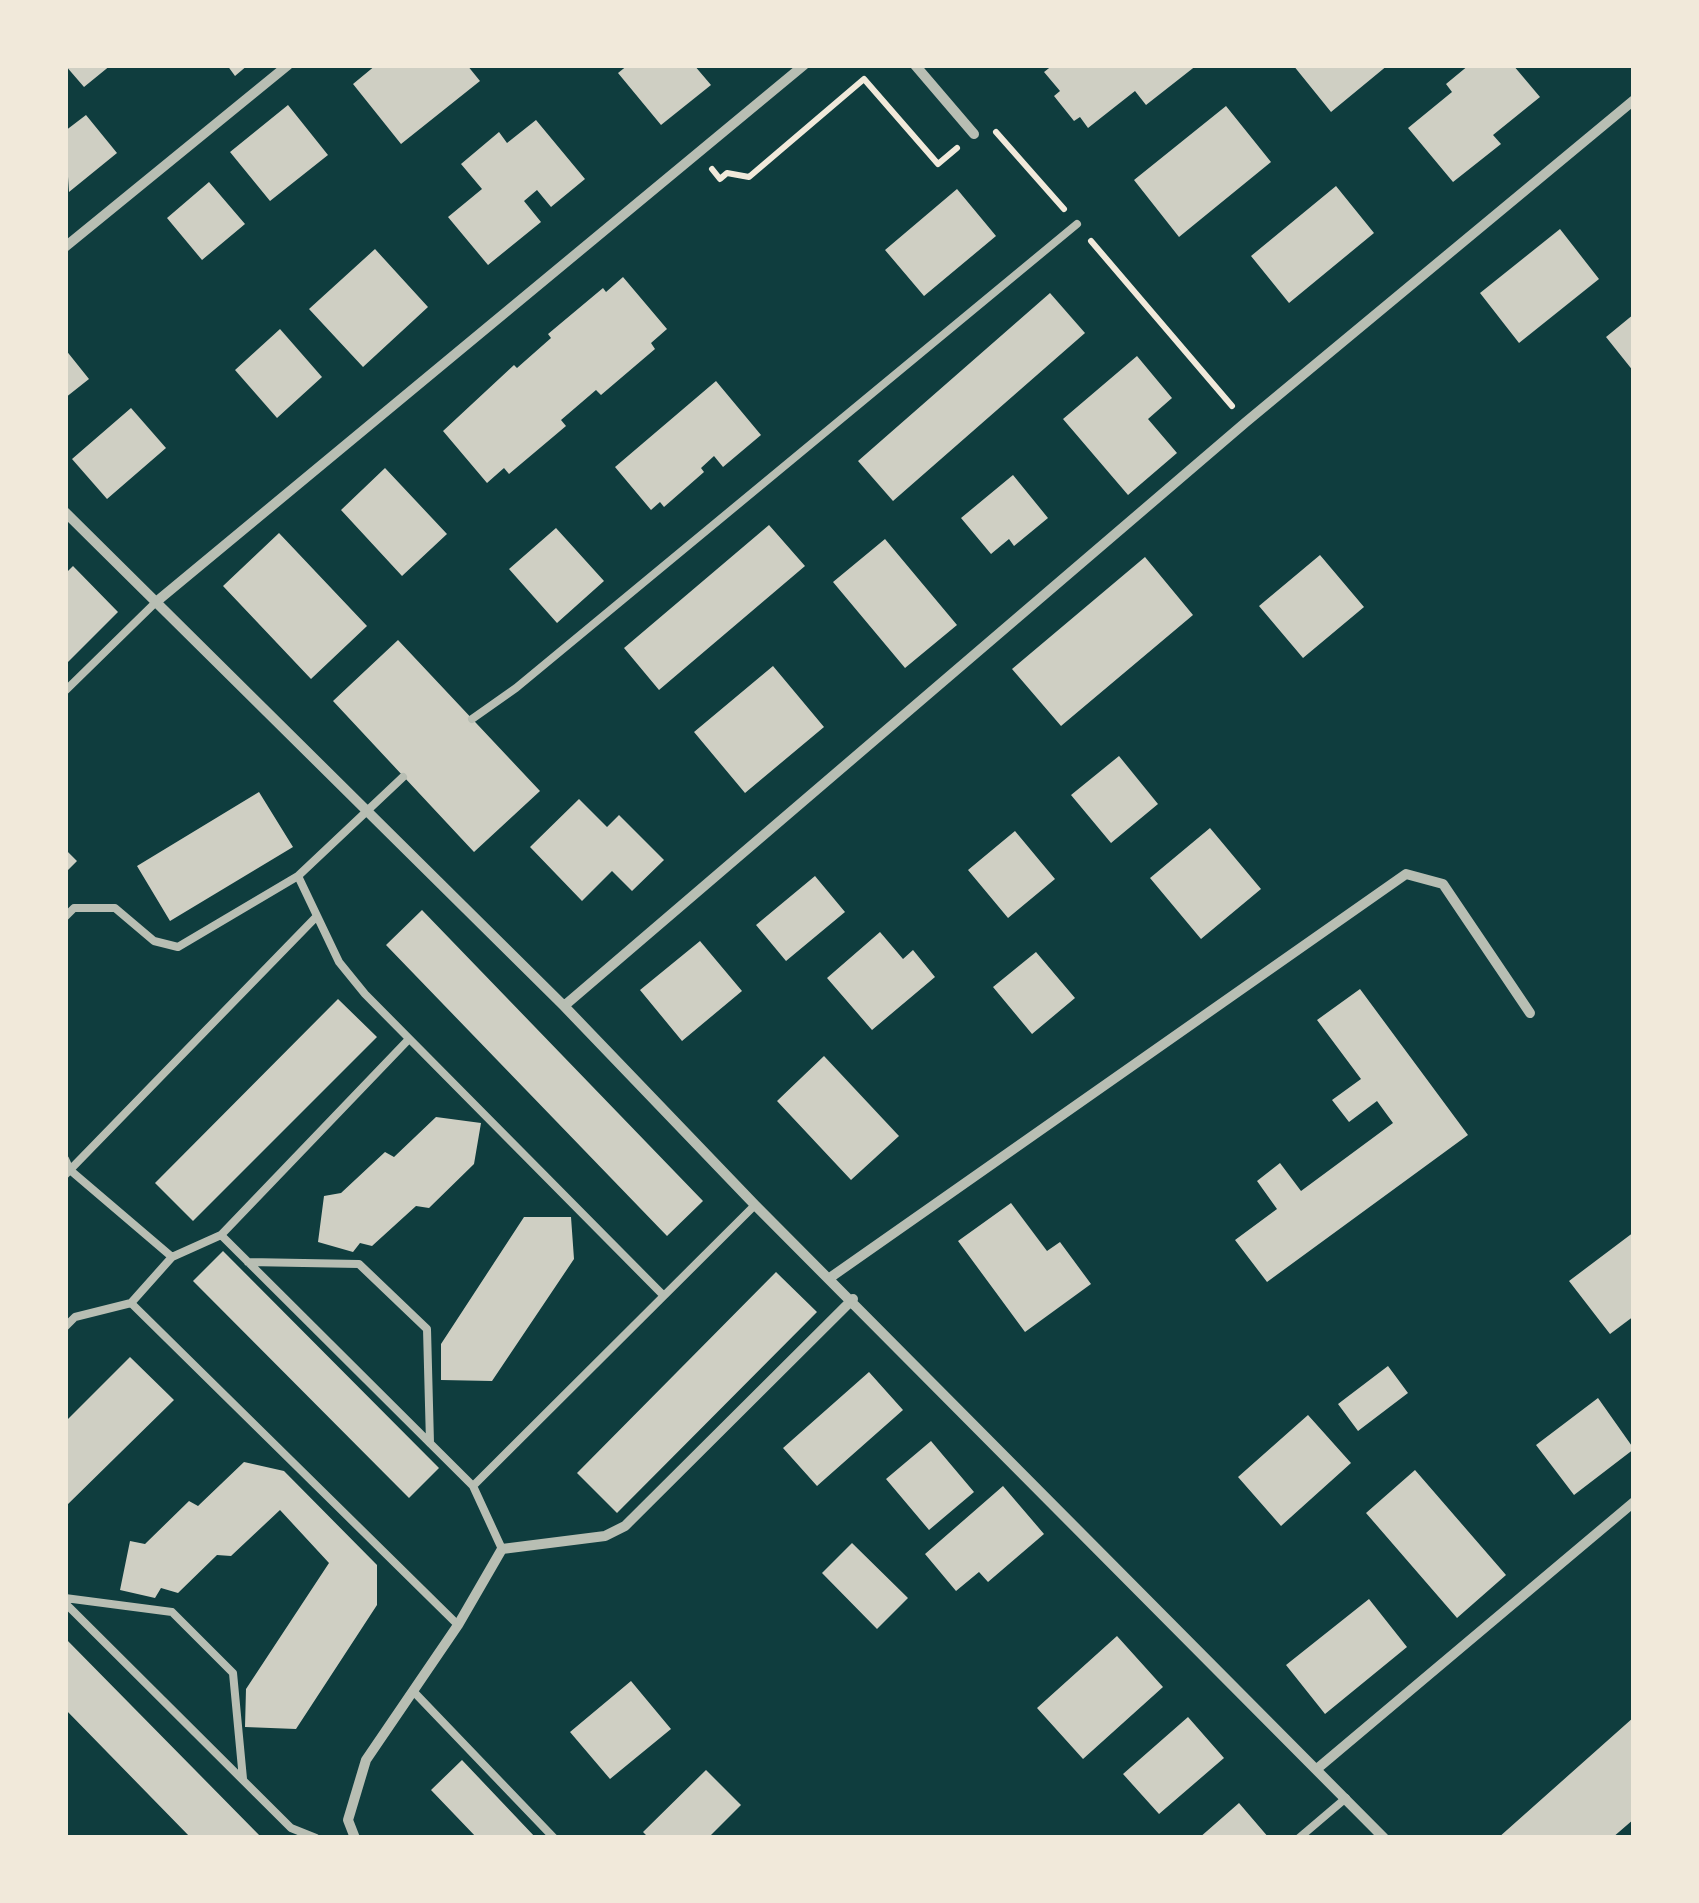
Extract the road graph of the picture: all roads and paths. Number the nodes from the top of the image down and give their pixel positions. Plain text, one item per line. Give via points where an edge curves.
1 (288, 65) edge
2 (804, 65) edge
3 (915, 65) edge
4 (1634, 100) edge
5 (974, 134) junction
6 (698, 152) junction
7 (1077, 224) junction
8 (65, 248) edge
9 (1246, 422) junction
10 (65, 512) edge
11 (156, 602) junction
12 (65, 691) edge
13 (472, 720) dead end
14 (403, 777) dead end
15 (366, 810) junction
16 (298, 876) junction
17 (317, 916) junction
18 (65, 917) edge
19 (564, 1006) junction
20 (1530, 1013) dead end
21 (409, 1039) junction
22 (65, 1159) edge
23 (67, 1172) edge
24 (755, 1205) junction
25 (221, 1234) junction
26 (172, 1257) junction
27 (248, 1262) junction
28 (831, 1276) junction
29 (662, 1294) junction
30 (853, 1300) junction
31 (131, 1303) junction
32 (65, 1327) edge
33 (430, 1442) junction
34 (473, 1486) junction
35 (1633, 1504) edge
36 (502, 1549) junction
37 (65, 1601) edge
38 (458, 1625) junction
39 (414, 1692) junction
40 (1318, 1768) junction
41 (244, 1781) junction
42 (1346, 1798) junction
43 (316, 1838) edge
44 (355, 1838) edge
45 (554, 1838) edge
46 (1299, 1838) edge
47 (1384, 1838) edge

1 - 8 street
2 - 6 street
3 - 5 street
4 - 9 street
5 - 6 path via 938,164 864,80 749,178 727,173 720,179
5 - 7 path via 988,122
6 - 11 street
7 - 9 path
7 - 13 lane
9 - 19 street
10 - 11 street
11 - 12 lane
11 - 15 street
14 - 15 lane
15 - 16 lane
15 - 19 street
16 - 17 lane
16 - 18 lane via 178,947 154,941 114,908 74,908
17 - 21 lane via 339,962
17 - 23 lane
19 - 24 street
20 - 28 street via 1443,884 1406,874
21 - 25 lane
21 - 29 lane
22 - 23 lane
23 - 26 lane
24 - 28 street
24 - 29 lane
25 - 26 lane
25 - 27 lane
26 - 31 lane
27 - 33 lane
27 - 33 lane via 358,1264 427,1329
28 - 30 street
29 - 34 lane
30 - 36 street via 625,1526 605,1536
30 - 40 street
31 - 32 lane via 75,1317
31 - 38 lane
33 - 34 lane
34 - 36 lane
35 - 40 street
36 - 38 street
37 - 41 lane
37 - 41 lane via 172,1612 233,1673
38 - 39 street
39 - 44 street via 366,1760 348,1820
39 - 45 lane
40 - 42 street
41 - 43 lane via 291,1828
42 - 46 lane
42 - 47 street

